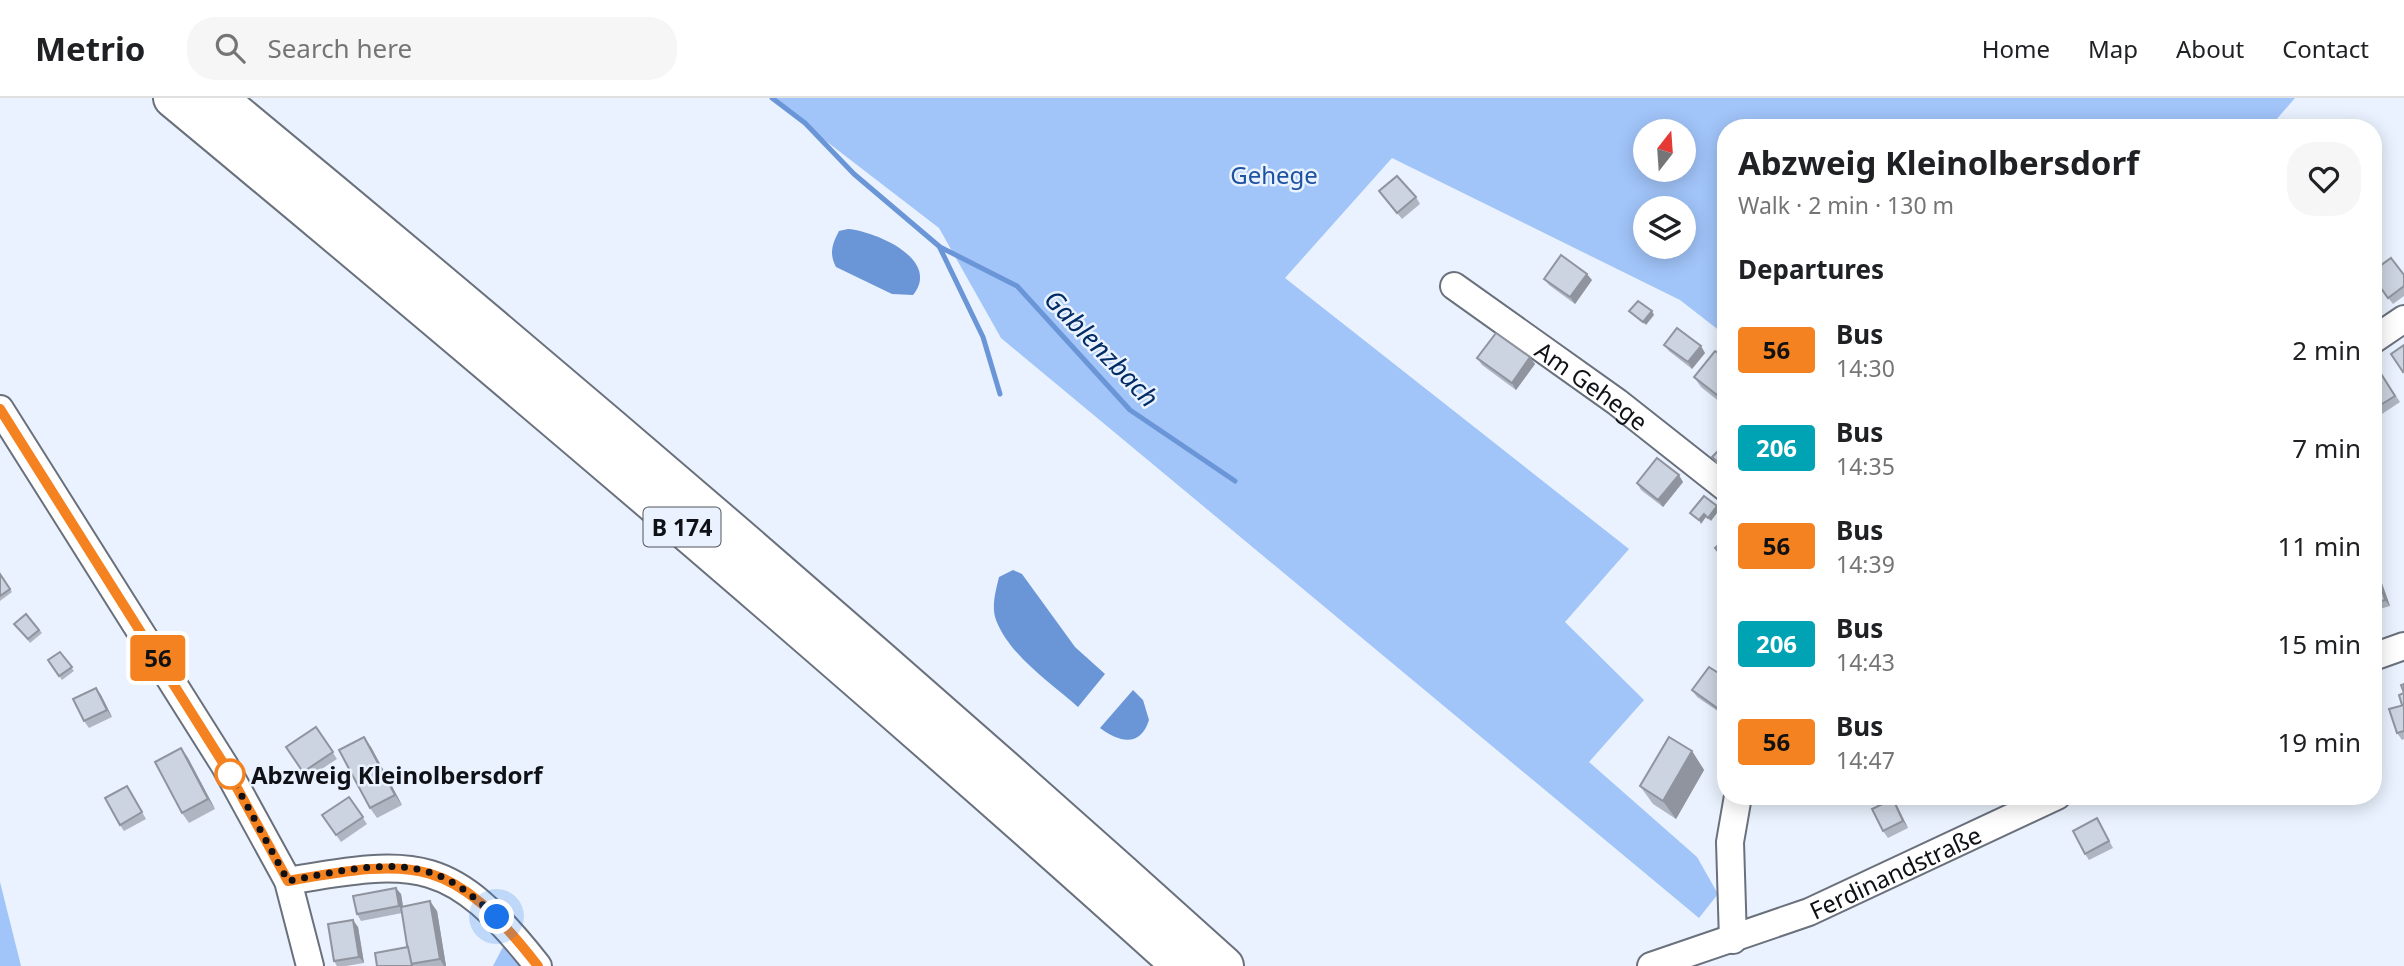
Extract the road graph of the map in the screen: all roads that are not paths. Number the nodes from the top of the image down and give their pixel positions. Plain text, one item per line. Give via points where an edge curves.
1 (173, 98) edge
2 (217, 98) edge
3 (1454, 286) dead end
4 (2404, 319) edge
5 (2382, 334) edge
6 (0, 409) edge
7 (1717, 481) edge
8 (2404, 646) edge
9 (2382, 654) edge
10 (1736, 805) edge
11 (2038, 805) edge
12 (288, 881) junction
13 (1733, 940) junction
14 (310, 966) edge
15 (538, 966) edge
16 (1182, 966) edge
17 (1224, 966) edge
18 (1651, 966) edge

1 - 16 highway, B 174 via 630,482
2 - 17 highway, B 174 via 667,476
3 - 7 street, Am Gehege via 1617,402
4 - 5 street
6 - 12 street via 225,766
8 - 9 street
10 - 13 street via 1730,842
11 - 13 street, Ferdinandstraße via 1810,912
12 - 14 street
12 - 15 street via 397,867 429,872 459,886 497,917
13 - 18 street, Ferdinandstraße

